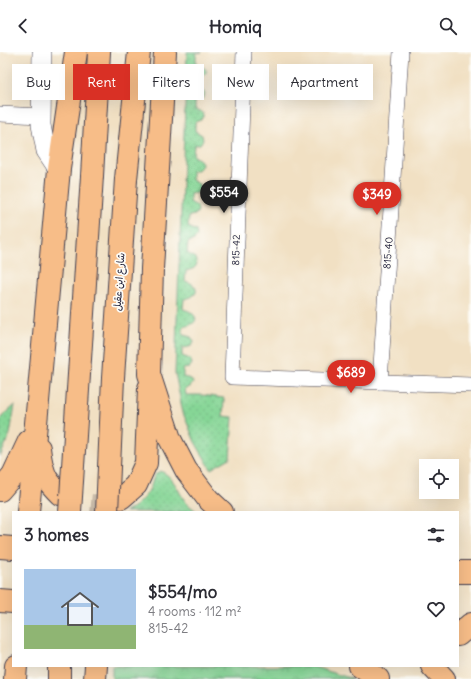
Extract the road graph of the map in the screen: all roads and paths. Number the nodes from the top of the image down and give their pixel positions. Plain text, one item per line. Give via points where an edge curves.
1 (42, 52) edge
2 (76, 52) edge
3 (99, 52) edge
4 (139, 52) edge
5 (165, 52) edge
6 (244, 52) edge
7 (401, 52) edge
8 (0, 114) edge
9 (40, 116) junction
10 (59, 169) junction
11 (149, 374) junction
12 (380, 382) junction
13 (471, 385) edge
14 (36, 427) junction
15 (0, 490) edge
16 (65, 503) edge
17 (114, 505) edge
18 (28, 511) edge
19 (221, 511) edge
20 (0, 547) edge
21 (12, 548) edge
22 (459, 572) edge
23 (471, 572) edge
24 (0, 601) edge
25 (12, 602) edge
26 (459, 619) edge
27 (471, 619) edge
28 (471, 624) edge
29 (459, 634) edge
30 (16, 667) edge
31 (60, 667) edge
32 (96, 667) edge
33 (361, 667) edge
34 (433, 667) edge
35 (444, 667) edge
36 (15, 679) edge
37 (59, 679) edge
38 (95, 679) edge
39 (378, 679) edge
40 (445, 679) edge

1 - 9 street
2 - 10 main road
3 - 16 main road, bridge via 92,176
4 - 17 main road, شارع ابن عقيل, bridge via 126,179 113,378
5 - 11 main road via 152,269
6 - 12 street, 815-42 via 232,377
7 - 12 street, 815-40
8 - 9 street
9 - 10 street via 46,151
10 - 14 main road
11 - 17 main road via 146,463 136,485
11 - 19 main road via 170,439 186,470 208,499
12 - 13 street
14 - 15 main road via 13,475
14 - 16 main road via 40,456 47,479
14 - 18 main road
20 - 21 main road
22 - 23 main road
24 - 25 main road
26 - 27 main road
28 - 29 main road
30 - 36 main road
31 - 37 main road
32 - 38 main road
33 - 39 main road
34 - 40 main road
35 - 40 main road

